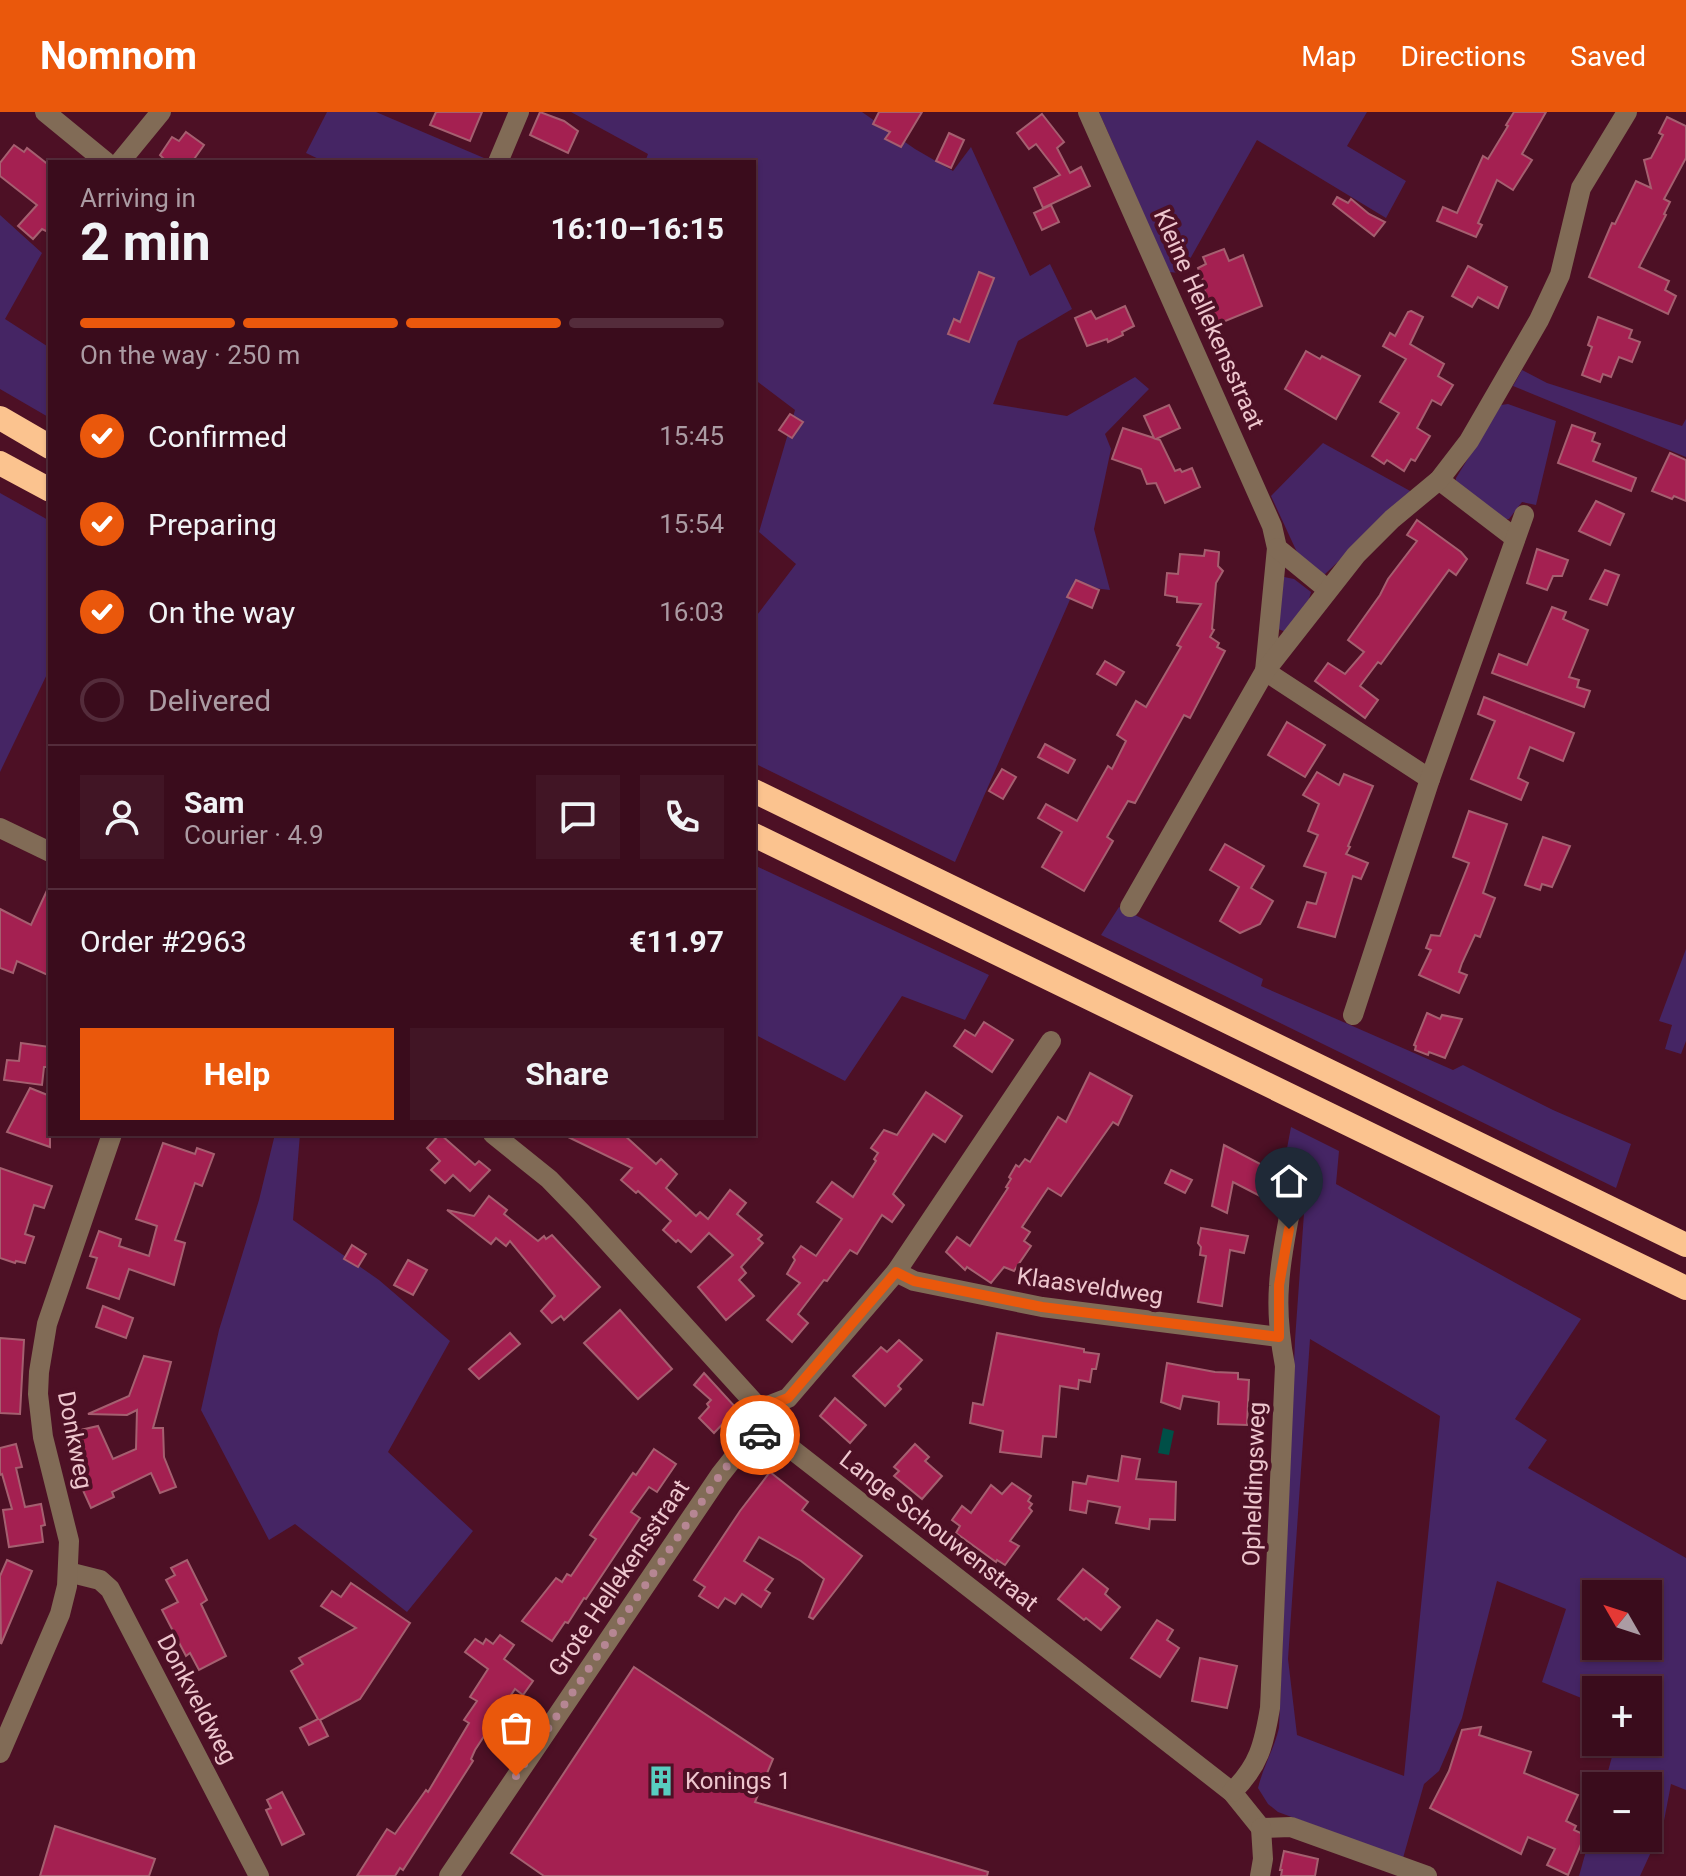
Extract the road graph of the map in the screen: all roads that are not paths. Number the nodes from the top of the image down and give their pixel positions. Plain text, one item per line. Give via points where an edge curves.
1 (45, 112) edge
2 (161, 112) edge
3 (519, 112) edge
4 (1088, 112) edge
5 (1627, 112) edge
6 (104, 160) edge
7 (122, 160) edge
8 (499, 160) edge
9 (0, 418) edge
10 (48, 446) edge
11 (0, 463) edge
12 (1439, 480) junction
13 (48, 489) edge
14 (1524, 515) dead end
15 (1515, 538) junction
16 (1277, 548) junction
17 (1327, 589) junction
18 (1265, 671) junction
19 (1430, 779) junction
20 (756, 792) edge
21 (0, 828) edge
22 (756, 836) edge
23 (48, 851) edge
24 (1130, 907) dead end
25 (1353, 1015) dead end
26 (1051, 1041) dead end
27 (111, 1136) edge
28 (496, 1136) edge
29 (1296, 1168) dead end
30 (1686, 1245) edge
31 (896, 1272) junction
32 (1686, 1288) edge
33 (1279, 1337) junction
34 (760, 1409) junction
35 (760, 1436) junction
36 (68, 1572) junction
37 (0, 1753) edge
38 (1232, 1792) junction
39 (1261, 1828) junction
40 (259, 1876) edge
41 (449, 1876) edge
42 (1260, 1876) edge
43 (1427, 1876) edge

1 - 6 street
2 - 7 street
3 - 8 street
4 - 16 street, Kleine Hellekensstraat via 1272,526
5 - 12 street, Kleine Hellekensstraat via 1581,188 1560,275 1539,320 1469,441
9 - 10 highway
11 - 13 highway
12 - 15 street
12 - 17 street, Kleine Hellekensstraat via 1383,528
14 - 15 street
15 - 19 street
16 - 17 street
16 - 18 street, Kleine Hellekensstraat
17 - 18 street, Kleine Hellekensstraat
18 - 19 street
18 - 24 street, Kleine Hellekensstraat
19 - 25 street
20 - 30 highway
21 - 23 street
22 - 32 highway
26 - 31 street
27 - 36 street, Donkweg via 47,1324 39,1372 41,1426 66,1522
28 - 34 street via 581,1212
29 - 33 street, Opheldingsweg via 1279,1285
31 - 33 street, Klaasveldweg via 914,1281 1042,1307
31 - 34 street via 788,1398
33 - 38 street, Opheldingsweg via 1285,1366 1270,1708 1264,1744 1250,1775
34 - 35 street
35 - 38 street, Lange Schouwenstraat via 785,1444
35 - 41 street, Grote Hellekensstraat via 720,1475
36 - 37 street, Donkweg via 60,1614
36 - 40 street, Donkveldweg via 100,1580 110,1589
38 - 39 street, Lange Schouwenstraat
39 - 42 street
39 - 43 street via 1291,1827

